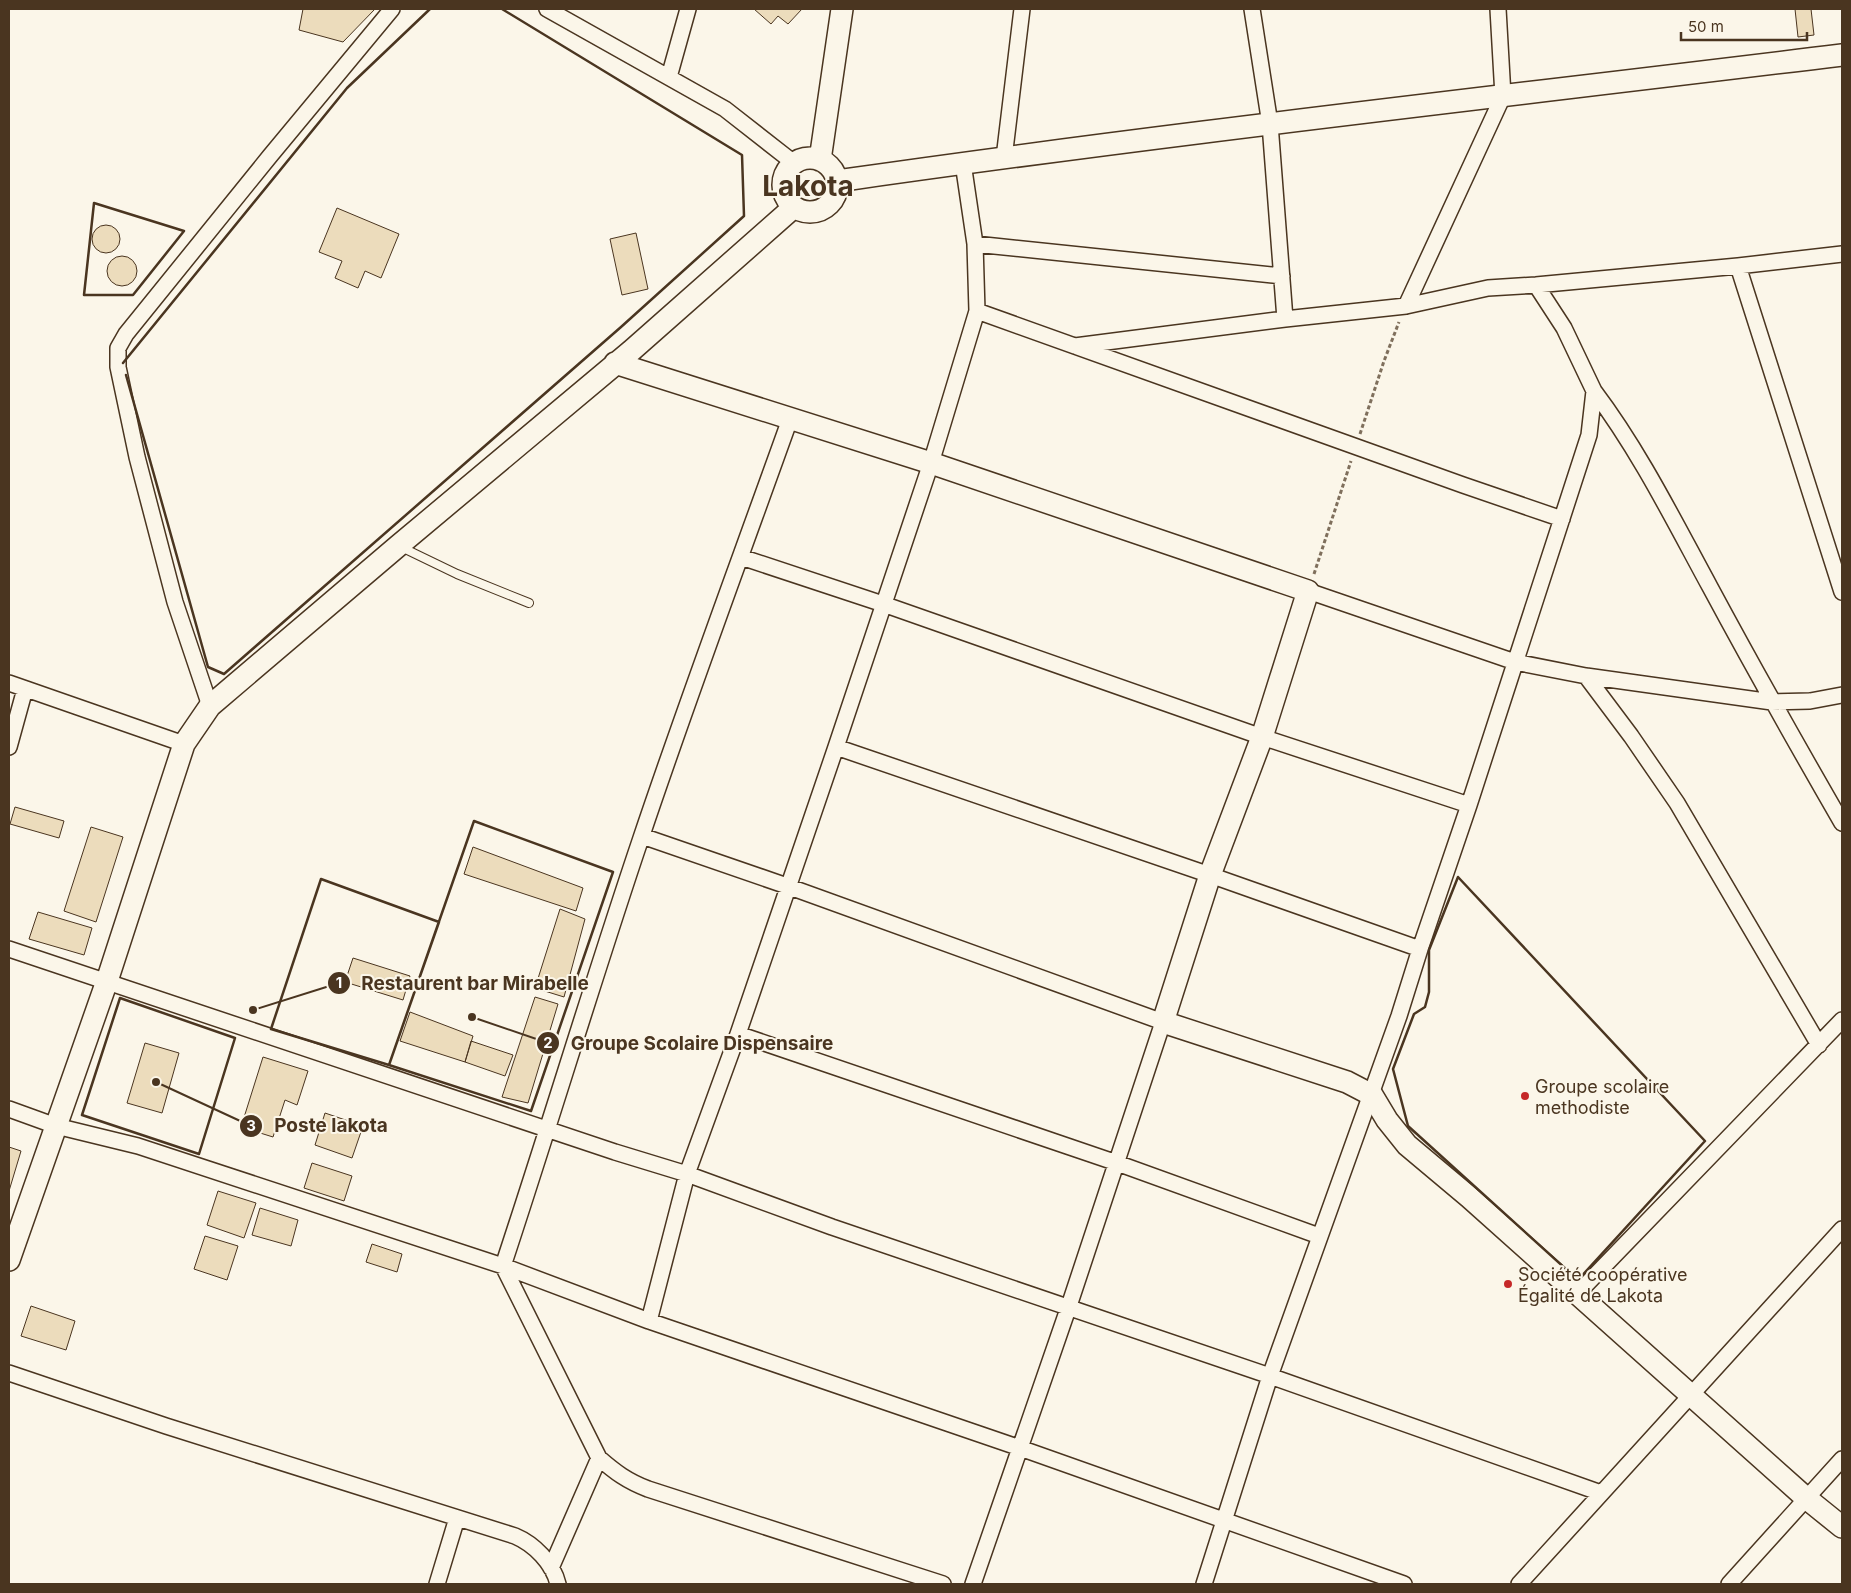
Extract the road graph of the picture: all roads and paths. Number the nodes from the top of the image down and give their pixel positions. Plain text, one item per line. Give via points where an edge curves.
1 (392, 9) edge
2 (547, 9) edge
3 (688, 9) edge
4 (842, 9) edge
5 (1022, 9) edge
6 (1252, 9) edge
7 (1498, 9) edge
8 (1842, 55) edge
9 (669, 77) junction
10 (1503, 96) junction
11 (1270, 124) junction
12 (1004, 158) junction
13 (820, 160) junction
14 (794, 163) junction
15 (963, 163) junction
16 (837, 181) junction
17 (794, 208) junction
18 (975, 244) junction
19 (1842, 254) edge
20 (1738, 266) junction
21 (1282, 276) junction
22 (1536, 286) junction
23 (1406, 306) junction
24 (977, 311) junction
25 (1285, 319) junction
26 (1075, 346) junction
27 (615, 363) junction
28 (1594, 391) junction
29 (790, 419) junction
30 (931, 463) junction
31 (1562, 519) junction
32 (398, 546) junction
33 (741, 557) junction
34 (1308, 591) junction
35 (1842, 592) edge
36 (529, 603) dead end
37 (883, 604) junction
38 (1515, 662) junction
39 (1586, 676) junction
40 (9, 684) edge
41 (25, 689) junction
42 (1842, 695) edge
43 (1772, 702) junction
44 (210, 706) junction
45 (1262, 737) junction
46 (184, 744) junction
47 (9, 747) edge
48 (836, 747) junction
49 (1469, 805) junction
50 (1842, 823) edge
51 (642, 836) junction
52 (1210, 875) junction
53 (787, 886) junction
54 (9, 949) edge
55 (1420, 949) junction
56 (107, 982) junction
57 (1842, 1020) edge
58 (1163, 1022) junction
59 (738, 1034) junction
60 (1819, 1045) junction
61 (1372, 1095) junction
62 (9, 1109) edge
63 (56, 1126) junction
64 (546, 1128) junction
65 (1117, 1163) junction
66 (687, 1174) junction
67 (1842, 1229) edge
68 (1319, 1236) junction
69 (10, 1253) edge
70 (503, 1266) junction
71 (1577, 1294) junction
72 (1070, 1306) junction
73 (650, 1321) junction
74 (9, 1373) edge
75 (1270, 1376) junction
76 (1691, 1395) junction
77 (1020, 1448) junction
78 (598, 1458) junction
79 (1842, 1459) edge
80 (1602, 1493) junction
81 (1806, 1498) junction
82 (457, 1518) junction
83 (1224, 1521) junction
84 (1842, 1527) edge
85 (551, 1568) junction
86 (437, 1584) edge
87 (558, 1584) edge
88 (943, 1584) edge
89 (973, 1584) edge
90 (1204, 1584) edge
91 (1404, 1584) edge
92 (1519, 1584) edge
93 (1729, 1584) edge

1 - 44 street via 183,263 118,348 118,367 137,457 175,602
2 - 9 street
3 - 9 street
4 - 13 main road
5 - 12 street
6 - 11 street
7 - 10 street
8 - 10 main road
9 - 14 street via 725,109
10 - 11 main road
10 - 23 street
11 - 12 main road
11 - 21 street
12 - 15 main road
13 - 14 main road via 806,158
13 - 16 main road via 834,172
14 - 17 main road via 785,174 782,188
15 - 16 main road
15 - 18 street
16 - 17 main road via 835,196 824,208 809,212
17 - 27 main road
18 - 21 street
18 - 24 street
19 - 20 street
20 - 22 street
20 - 35 street
21 - 25 street
22 - 23 street via 1488,288
22 - 28 street via 1564,328
23 - 25 street
24 - 26 street
24 - 30 street
25 - 26 street
26 - 31 street
27 - 29 main road
27 - 32 main road
28 - 31 street via 1589,435
28 - 43 street via 1631,447
29 - 30 main road
29 - 33 street
30 - 34 main road
30 - 37 street
31 - 38 street
32 - 36 lane
32 - 44 main road
33 - 37 street
33 - 51 street
34 - 38 street
34 - 45 main road
37 - 45 street
37 - 48 street
38 - 39 street
38 - 49 street
39 - 43 street
39 - 60 street via 1677,803
40 - 41 street
41 - 46 street
41 - 47 street
42 - 43 street via 1810,701
43 - 50 street
44 - 46 main road
45 - 49 street
45 - 52 main road
46 - 56 main road
48 - 52 street
48 - 53 street
49 - 55 street
51 - 53 street
51 - 64 street
52 - 55 street
52 - 58 main road
53 - 58 street
53 - 59 street
54 - 56 street
55 - 61 street
56 - 63 main road
56 - 64 street
57 - 60 street
58 - 61 main road via 1347,1082
58 - 65 street
59 - 65 street
59 - 66 street
60 - 71 street
61 - 68 street
61 - 71 main road via 1407,1145
62 - 63 street
63 - 69 main road
63 - 70 street via 138,1146
64 - 66 street
64 - 70 street
65 - 68 street
65 - 72 street
66 - 72 street via 832,1227
66 - 73 street
67 - 76 street
68 - 75 street
70 - 73 street
70 - 78 street
71 - 76 main road
72 - 75 street
72 - 77 street
73 - 77 street
74 - 82 street
75 - 80 street
75 - 83 street
76 - 80 street
76 - 81 main road
77 - 83 street
77 - 89 street
78 - 85 street
78 - 88 street via 628,1481 648,1489
79 - 81 street
80 - 92 street
81 - 84 main road
81 - 93 street
82 - 85 street via 526,1541
82 - 86 street
83 - 90 street
83 - 91 street
85 - 87 street

